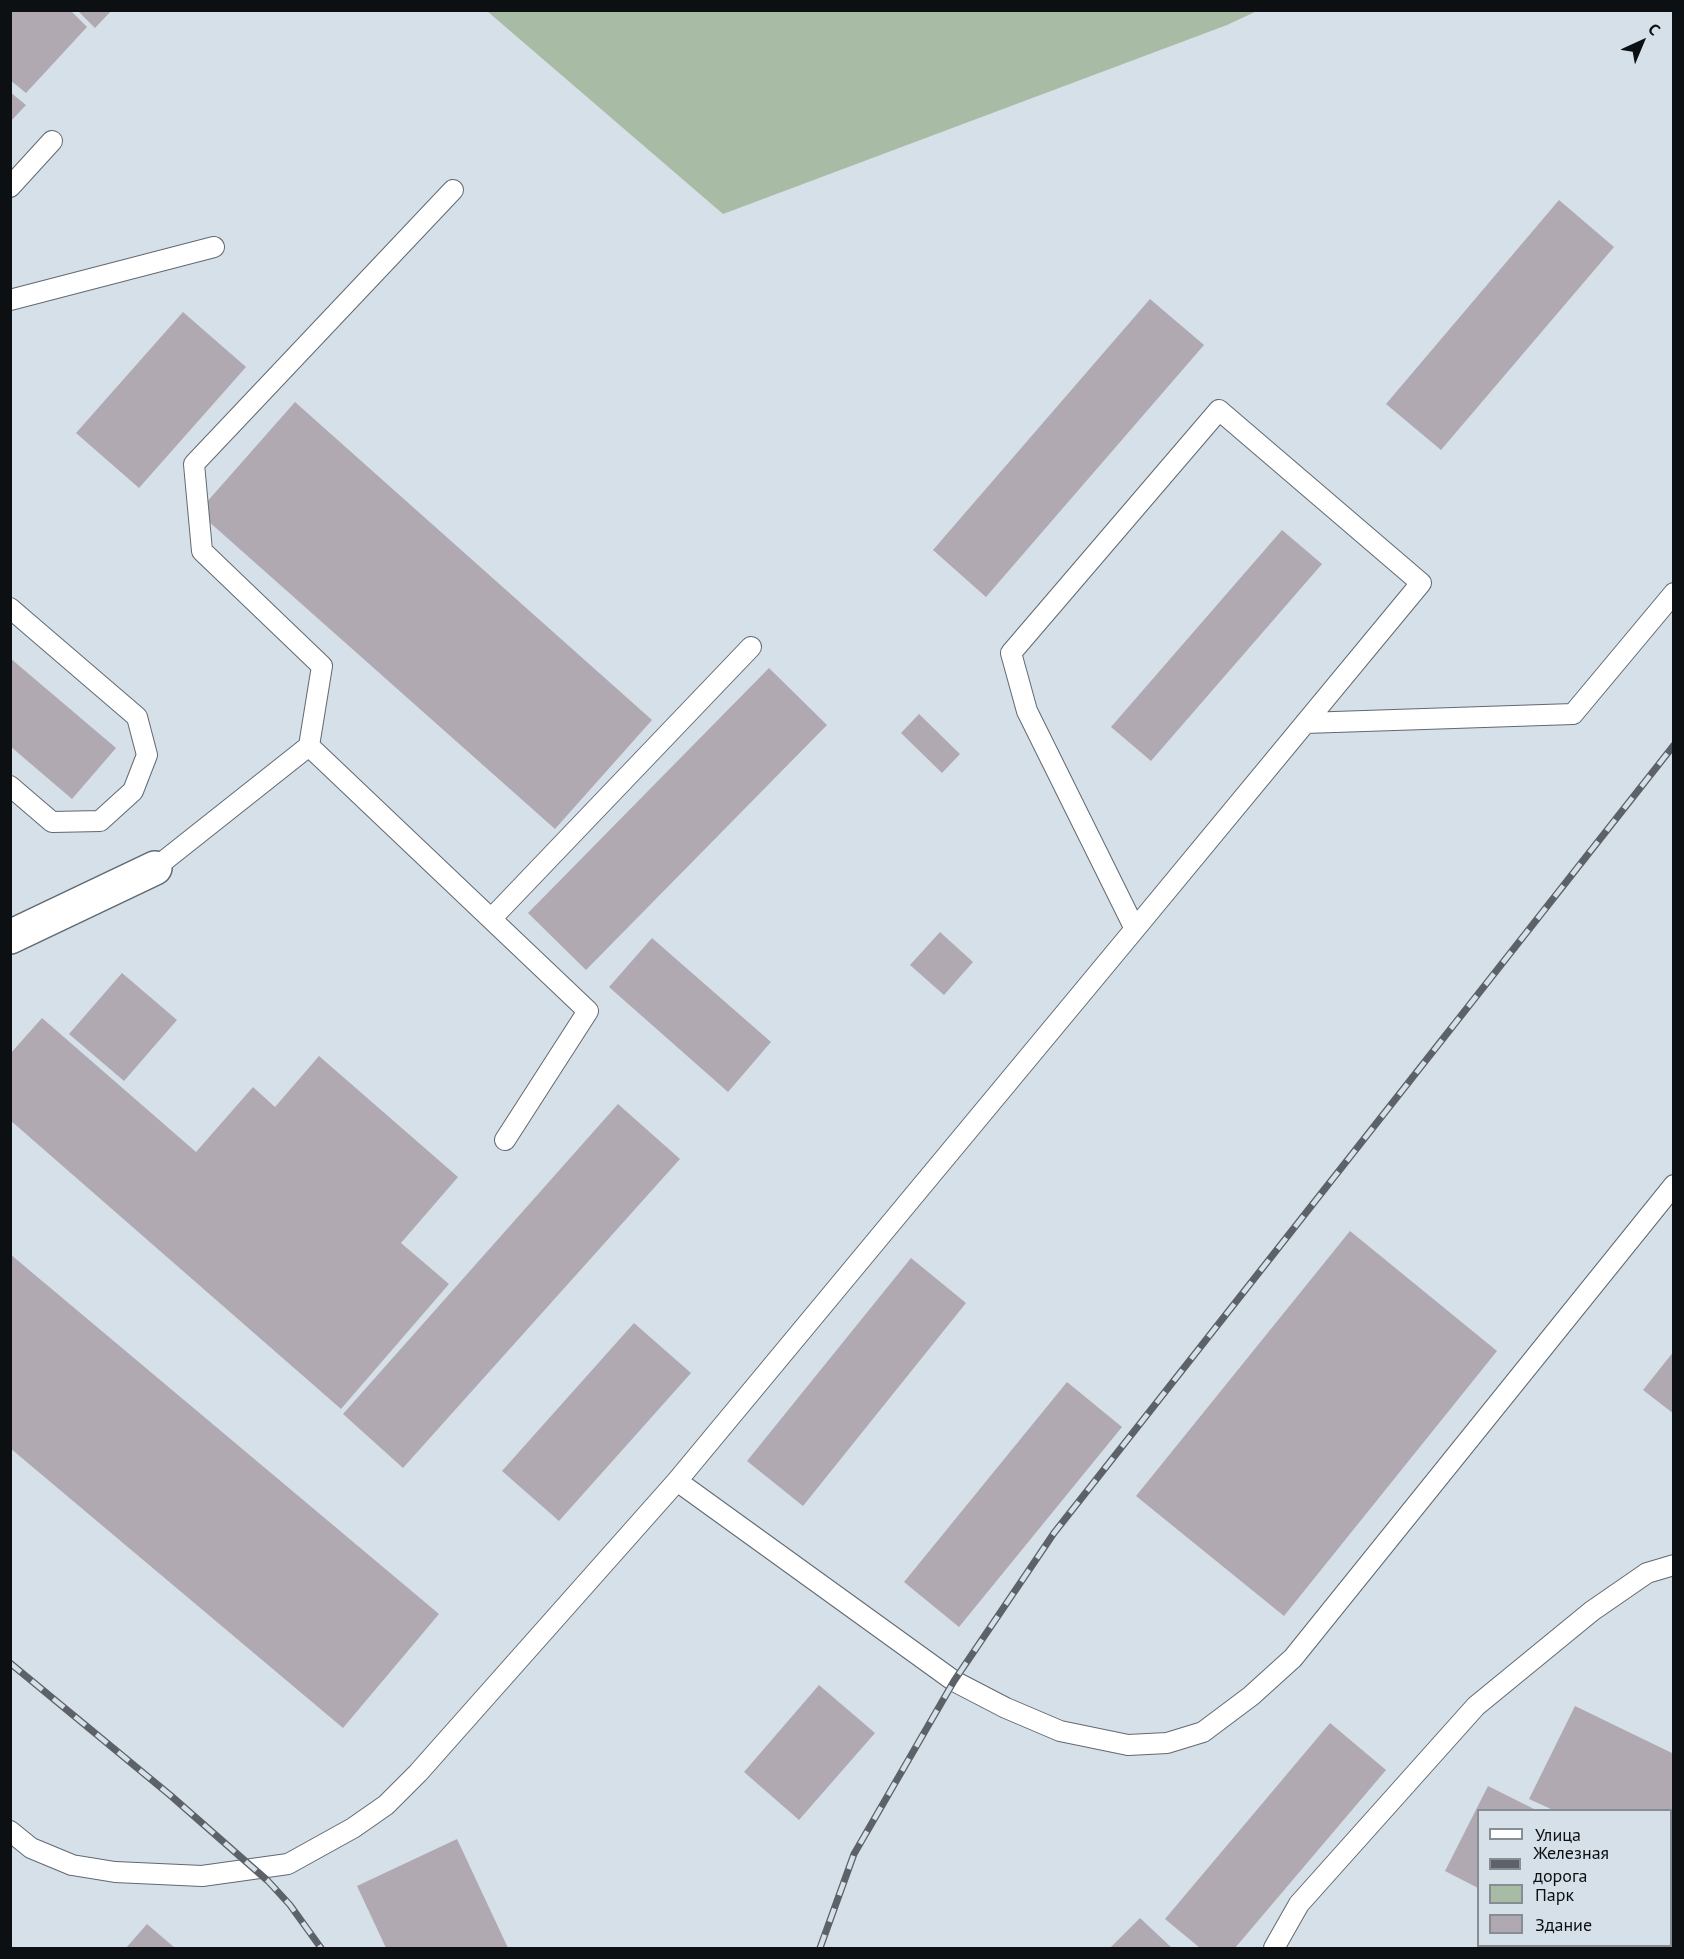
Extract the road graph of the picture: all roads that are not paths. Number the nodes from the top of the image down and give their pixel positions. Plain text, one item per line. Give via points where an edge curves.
1 (52, 141) dead end
2 (10, 187) edge
3 (453, 190) dead end
4 (214, 247) dead end
5 (10, 300) edge
6 (1674, 593) edge
7 (10, 608) edge
8 (751, 646) dead end
9 (1305, 723) junction
10 (309, 746) junction
11 (10, 786) edge
12 (155, 868) joint
13 (491, 919) junction
14 (1135, 929) junction
15 (10, 938) edge
16 (505, 1140) dead end
17 (1674, 1185) edge
18 (677, 1481) junction
19 (1674, 1565) edge
20 (10, 1831) edge
21 (1274, 1948) edge

1 - 2 lane
3 - 10 lane via 194,464 202,551 322,666
4 - 5 lane
6 - 9 lane via 1574,714
7 - 11 lane via 137,717 147,755 133,791 100,821 52,822
8 - 13 lane
9 - 14 lane
9 - 14 lane via 1421,583 1219,410 1011,653 1027,711
10 - 12 lane
10 - 13 lane
12 - 15 street
13 - 16 lane via 588,1011
14 - 18 lane
17 - 18 lane via 1293,1659 1203,1732 1167,1743 1128,1746 1060,1731 954,1681
18 - 20 lane via 386,1805 288,1864 202,1876 115,1872 72,1865 31,1848
19 - 21 lane via 1647,1573 1592,1611 1476,1706 1299,1904

